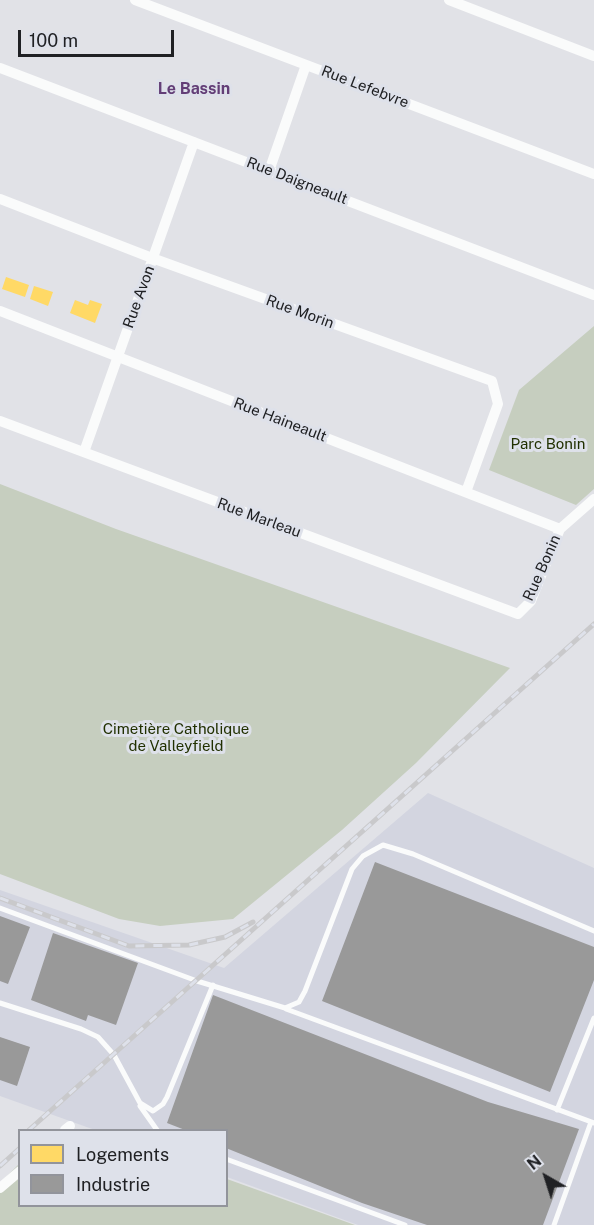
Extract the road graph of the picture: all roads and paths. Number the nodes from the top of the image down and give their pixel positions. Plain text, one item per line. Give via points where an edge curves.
1 (135, 0) edge
2 (449, 0) edge
3 (594, 56) edge
4 (306, 65) junction
5 (0, 68) edge
6 (194, 142) junction
7 (269, 171) junction
8 (594, 174) edge
9 (0, 199) edge
10 (152, 258) junction
11 (594, 295) edge
12 (0, 311) edge
13 (118, 357) junction
14 (0, 421) edge
15 (84, 452) junction
16 (466, 492) junction
17 (594, 499) edge
18 (560, 529) junction
19 (518, 614) joint
20 (0, 908) edge
21 (594, 931) edge
22 (213, 985) junction
23 (0, 1003) edge
24 (285, 1008) junction
25 (594, 1018) edge
26 (136, 1096) junction
27 (557, 1110) junction
28 (592, 1123) edge
29 (155, 1129) edge
30 (228, 1161) edge
31 (18, 1173) edge
32 (0, 1188) edge
33 (405, 1225) edge
34 (554, 1225) edge

1 - 4 street, Rue Lefebvre
2 - 3 street
4 - 7 street
4 - 8 street, Rue Lefebvre
5 - 6 street, Rue Daigneault
6 - 7 street, Rue Daigneault
6 - 10 street, Rue Avon
7 - 11 street, Rue Daigneault
9 - 10 street, Rue Morin
10 - 13 street, Rue Avon
10 - 16 street, Rue Morin via 492,381 498,404
12 - 13 street, Rue Haineault
13 - 15 street, Rue Avon
13 - 16 street, Rue Haineault
14 - 15 street, Rue Marleau
15 - 19 street, Rue Marleau
16 - 18 street, Rue Haineault
17 - 18 street, Rue Bonin
18 - 19 street, Rue Bonin via 531,601
20 - 22 lane
21 - 24 lane via 383,845 363,856 352,869 305,991 299,1002
22 - 24 lane
22 - 26 lane via 163,1104 148,1110
23 - 26 lane via 98,1037 114,1055
24 - 27 lane
25 - 27 lane
26 - 29 lane
27 - 28 lane
28 - 34 lane
30 - 33 lane
31 - 32 street

